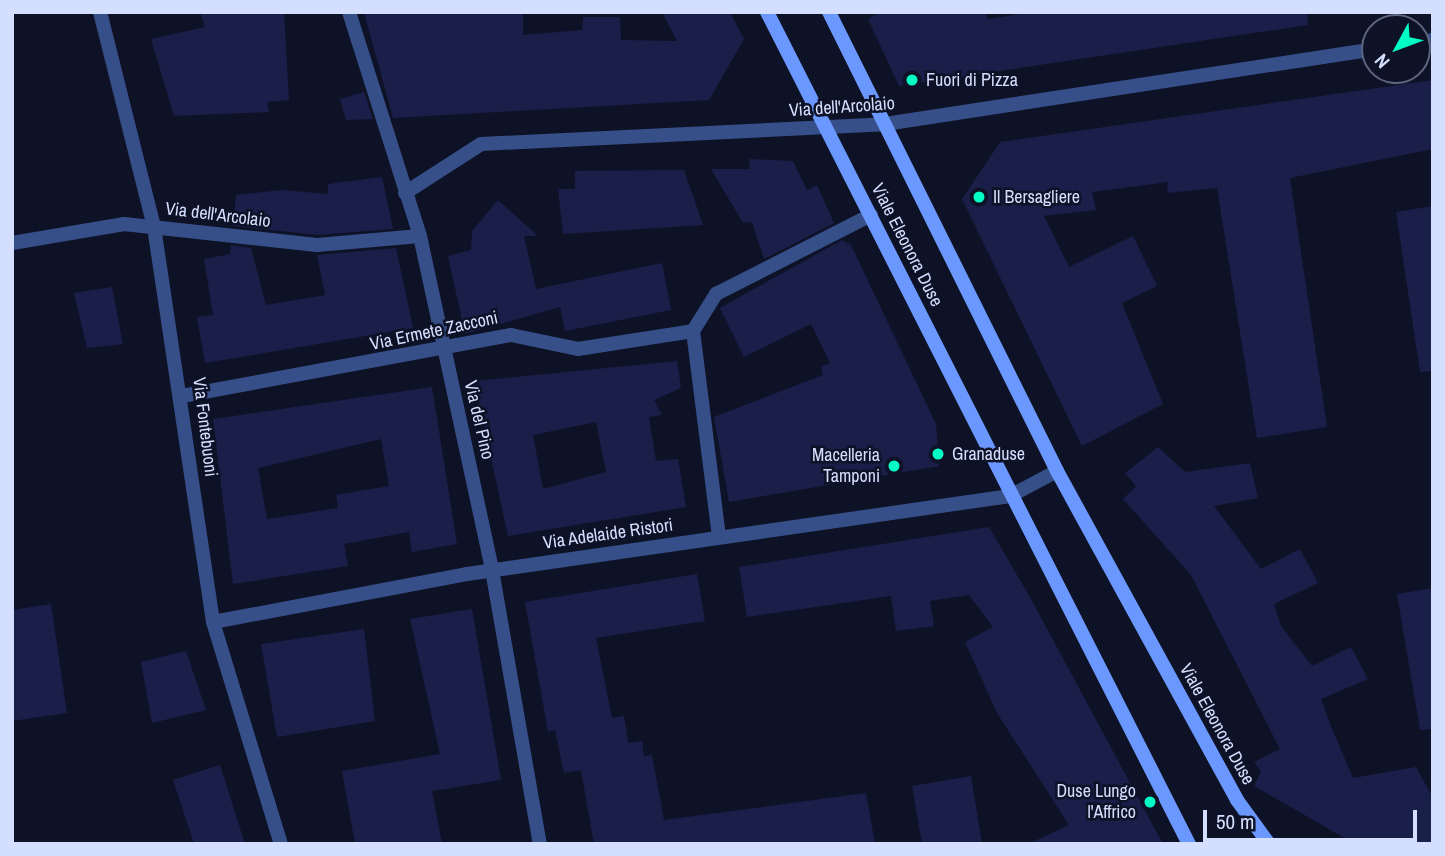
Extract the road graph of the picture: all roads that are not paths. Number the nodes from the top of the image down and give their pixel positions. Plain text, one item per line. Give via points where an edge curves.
1 (100, 12) edge
2 (349, 12) edge
3 (767, 12) edge
4 (829, 12) edge
5 (1361, 51) edge
6 (885, 124) junction
7 (826, 129) junction
8 (405, 193) junction
9 (871, 215) junction
10 (154, 227) junction
11 (420, 236) junction
12 (12, 243) edge
13 (693, 331) junction
14 (443, 351) junction
15 (182, 396) junction
16 (1057, 471) junction
17 (1010, 496) junction
18 (719, 537) junction
19 (492, 570) junction
20 (213, 622) junction
21 (281, 844) edge
22 (540, 844) edge
23 (1189, 844) edge
24 (1269, 844) edge

1 - 10 street, Via Fontebuoni
2 - 8 street, Via del Pino
3 - 7 main road, Viale Eleonora Duse
4 - 6 main road, Viale Eleonora Duse
5 - 6 street, Via dell'Arcolaio
6 - 7 street, Via dell'Arcolaio
6 - 16 main road, Viale Eleonora Duse
7 - 8 street, Via dell'Arcolaio via 481,144
7 - 9 main road, Viale Eleonora Duse
8 - 11 street, Via del Pino
9 - 13 street via 716,294
9 - 17 main road, Viale Eleonora Duse
10 - 11 street, Via dell'Arcolaio via 317,245
10 - 12 street, Via dell'Arcolaio via 124,224
10 - 15 street, Via Fontebuoni
11 - 14 street, Via del Pino
13 - 14 street, Via Ermete Zacconi via 570,349 519,335
13 - 18 street
14 - 15 street, Via Ermete Zacconi
14 - 19 street, Via del Pino
15 - 20 street, Via Fontebuoni
16 - 17 street
16 - 24 main road, Viale Eleonora Duse via 1237,800
17 - 18 street, Via Adelaide Ristori
17 - 23 main road, Viale Eleonora Duse
18 - 19 street, Via Adelaide Ristori
19 - 20 street, Via Adelaide Ristori
19 - 22 street, Via del Pino
20 - 21 street, Via Fontebuoni

